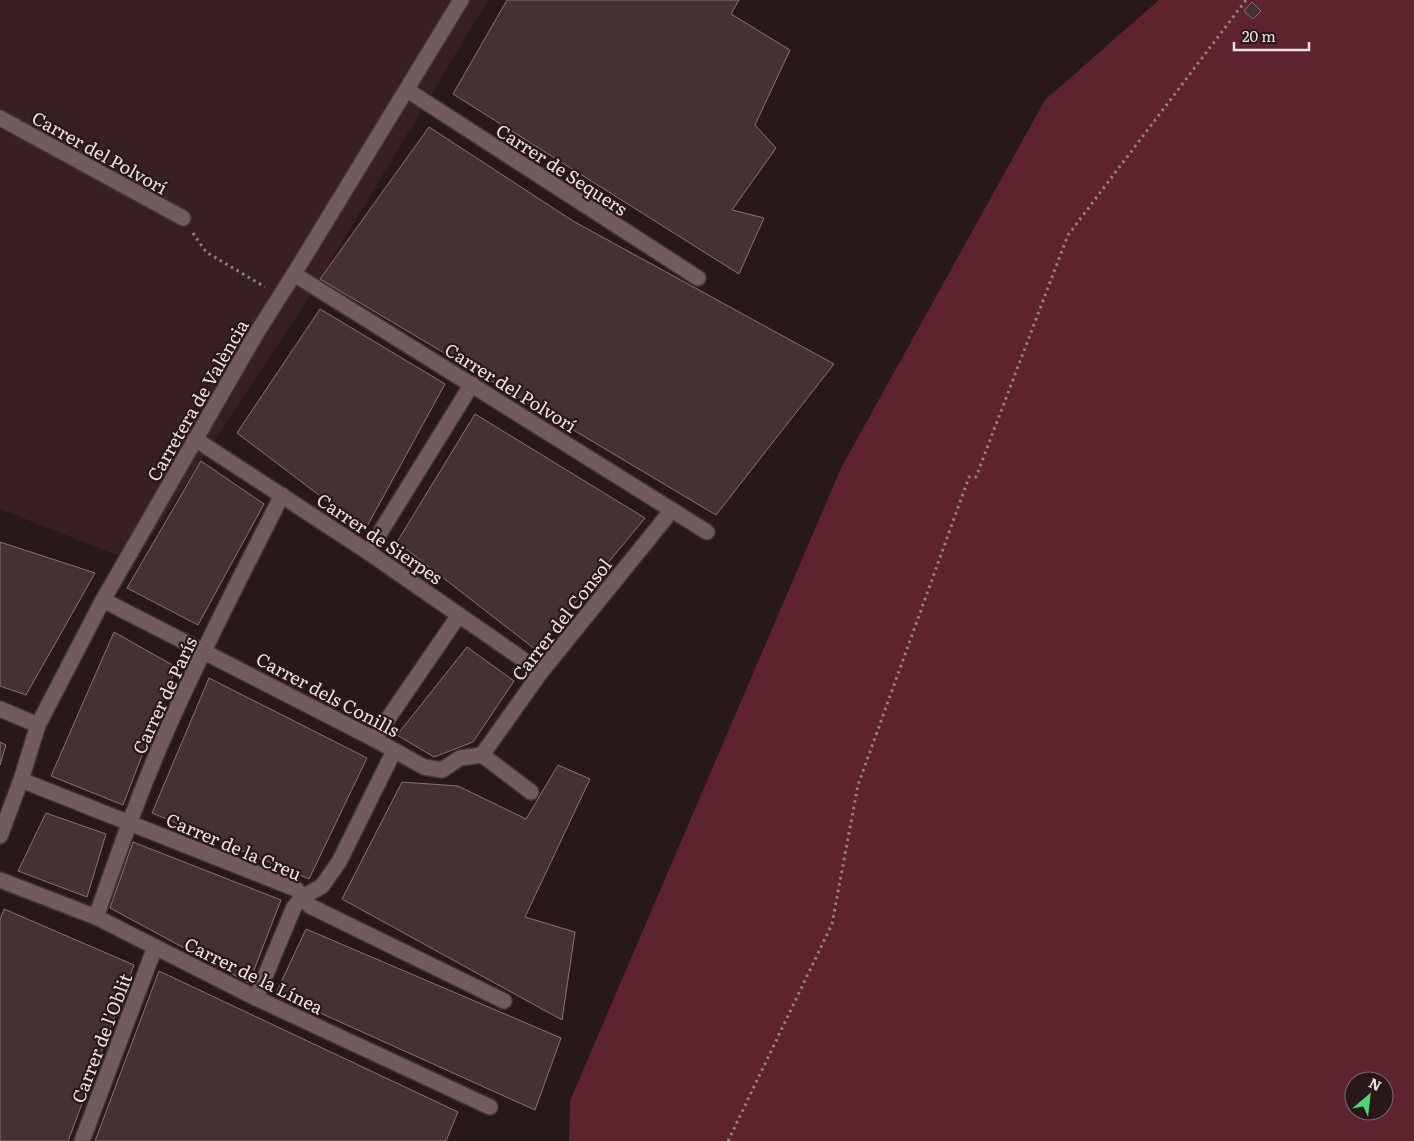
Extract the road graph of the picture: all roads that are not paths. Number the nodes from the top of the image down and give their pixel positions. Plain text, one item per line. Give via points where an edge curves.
1 (461, 0) edge
2 (406, 90) junction
3 (0, 118) edge
4 (182, 218) road end
5 (294, 274) junction
6 (698, 278) dead end
7 (472, 384) junction
8 (196, 439) junction
9 (282, 495) junction
10 (672, 510) junction
11 (707, 532) dead end
12 (368, 552) junction
13 (102, 600) junction
14 (459, 615) junction
15 (204, 651) junction
16 (541, 672) junction
17 (0, 708) edge
18 (38, 725) junction
19 (374, 739) junction
20 (394, 750) junction
21 (482, 754) junction
22 (21, 780) junction
23 (531, 792) dead end
24 (129, 823) junction
25 (0, 836) edge
26 (0, 880) edge
27 (303, 897) junction
28 (96, 918) junction
29 (155, 947) junction
30 (256, 998) junction
31 (504, 1001) dead end
32 (490, 1106) dead end
33 (82, 1141) edge

1 - 2 street, Carretera de València
2 - 5 street, Carretera de València
2 - 6 street, Carrer de Sequers
3 - 4 street, Carrer del Polvorí
5 - 7 street, Carrer del Polvorí
5 - 8 street, Carretera de València
7 - 10 street, Carrer del Polvorí
7 - 12 street
8 - 9 street, Carrer de Sierpes
8 - 13 street, Carretera de València
9 - 12 street, Carrer de Sierpes
9 - 15 street, Carrer de París
10 - 11 street, Carrer del Polvorí
10 - 16 street, Carrer del Consol
12 - 14 street, Carrer de Sierpes
13 - 15 street, Carrer dels Conills
13 - 18 street, Carretera de València
14 - 16 street, Carrer de Sierpes
14 - 19 street
15 - 19 street, Carrer dels Conills
15 - 24 street, Carrer de París via 167,729
16 - 21 street, Carrer del Consol
17 - 18 street
18 - 22 street, Carretera de València
19 - 20 street, Carrer dels Conills
20 - 21 street, Carrer dels Conills via 424,767 442,770 460,758
20 - 27 street via 339,862 322,886
21 - 23 street
22 - 24 street, Carrer de la Creu
22 - 25 street, Carretera de València
24 - 27 street, Carrer de la Creu via 296,889
24 - 28 street, Carrer de París
26 - 28 street, Carrer de la Línea
27 - 30 street via 294,907
27 - 31 street, Carrer de la Creu via 310,906
28 - 29 street, Carrer de la Línea
29 - 30 street, Carrer de la Línea
29 - 33 street, Carrer de l'Oblit
30 - 32 street, Carrer de la Línea

